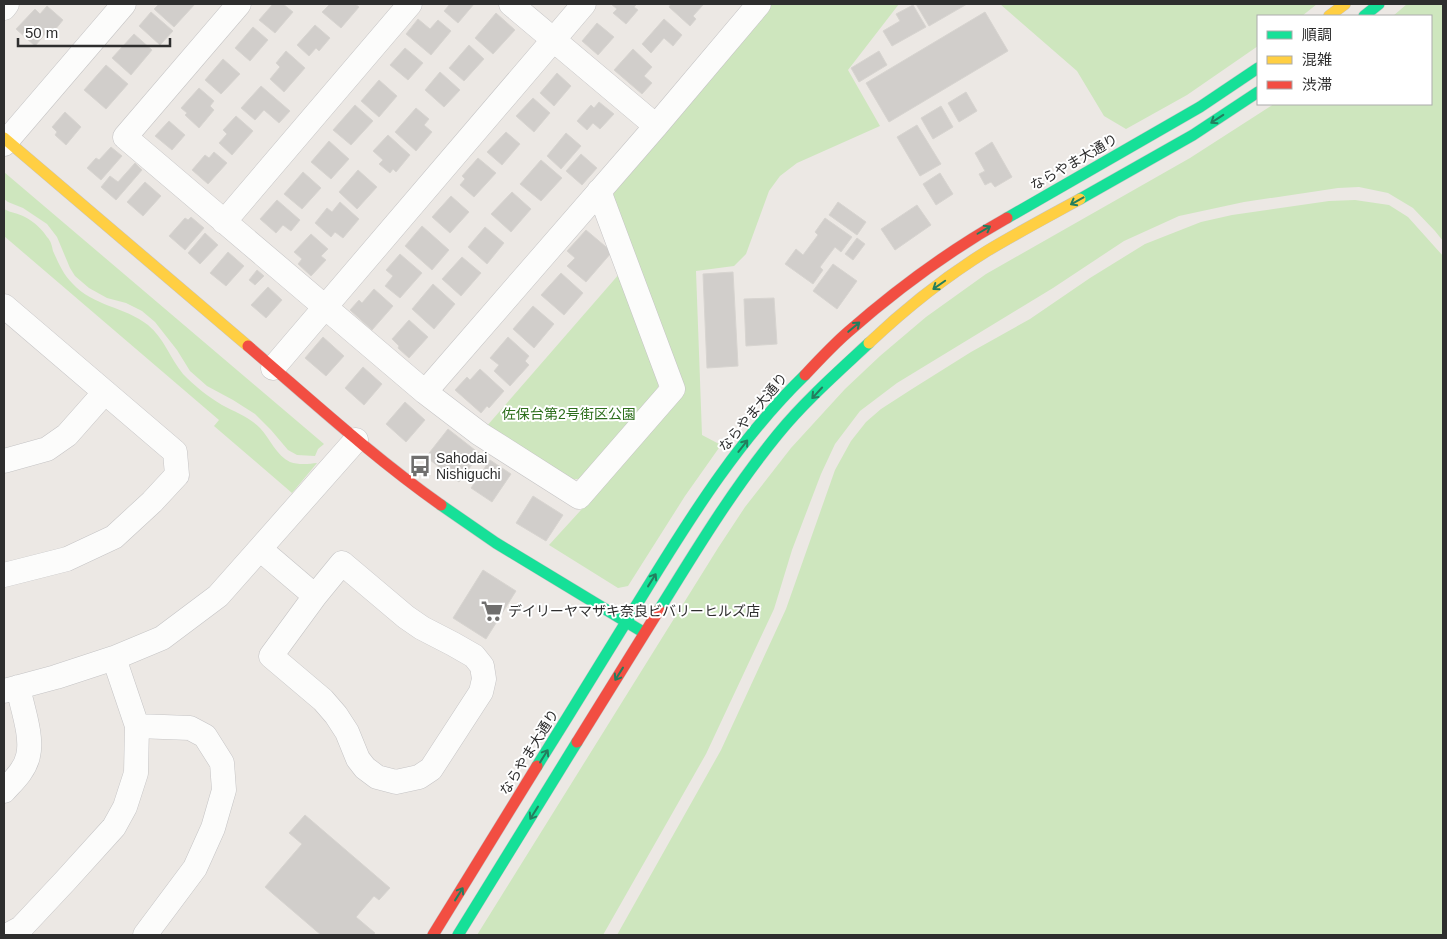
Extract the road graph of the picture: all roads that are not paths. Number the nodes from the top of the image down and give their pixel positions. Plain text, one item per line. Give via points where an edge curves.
1 (8, 4) edge
2 (124, 4) edge
3 (239, 4) edge
4 (410, 4) edge
5 (511, 4) edge
6 (584, 4) edge
7 (759, 4) edge
8 (1344, 4) edge
9 (1379, 4) edge
10 (4, 8) edge
11 (1330, 15) edge
12 (1365, 15) edge
13 (553, 40) junction
14 (1257, 69) edge
15 (1257, 93) edge
16 (656, 126) junction
17 (5, 141) edge
18 (599, 191) junction
19 (224, 222) junction
20 (324, 308) junction
21 (6, 312) edge
22 (273, 368) junction
23 (105, 392) junction
24 (425, 392) junction
25 (356, 440) junction
26 (4, 461) edge
27 (260, 549) junction
28 (4, 575) edge
29 (315, 596) junction
30 (627, 622) junction
31 (644, 633) junction
32 (114, 658) junction
33 (11, 689) edge
34 (137, 726) junction
35 (4, 790) edge
36 (8, 935) edge
37 (145, 935) edge
38 (433, 935) edge
39 (458, 935) edge

1 - 10 street
2 - 17 street
3 - 19 street via 125,137
4 - 19 street
5 - 13 street
6 - 13 street
7 - 16 street
8 - 11 street
9 - 12 street
13 - 16 street
13 - 20 street
30 -> 14 street, ならやま大通り via 724,470 790,389 848,332 902,287 971,238 1200,107
15 -> 31 street via 1193,135 986,252 886,327 828,380 779,433 724,506
16 - 18 street
17 - 22 street
18 - 24 street
18 - 24 street via 673,389 667,396 579,497 480,434
19 - 20 street
20 - 22 street
20 - 24 street
21 - 23 street
22 - 25 street
23 - 26 street via 67,435 48,449
23 - 28 street via 175,452 177,475 114,537 67,559
25 - 27 street
25 - 30 street via 496,543
27 - 29 street
27 - 32 street via 218,596 162,638
29 - 29 street via 342,563 406,617 474,656 482,666 481,692 431,769 419,777 396,782 377,777 365,768 336,715 271,656
30 - 31 street
38 -> 30 street, ならやま大通り
31 -> 39 street
32 - 33 street
32 - 34 street
33 - 35 street via 29,737 28,756 20,774
34 - 36 street via 136,773 114,828 21,928
34 - 37 street via 190,728 205,736 222,763 224,790 196,868

